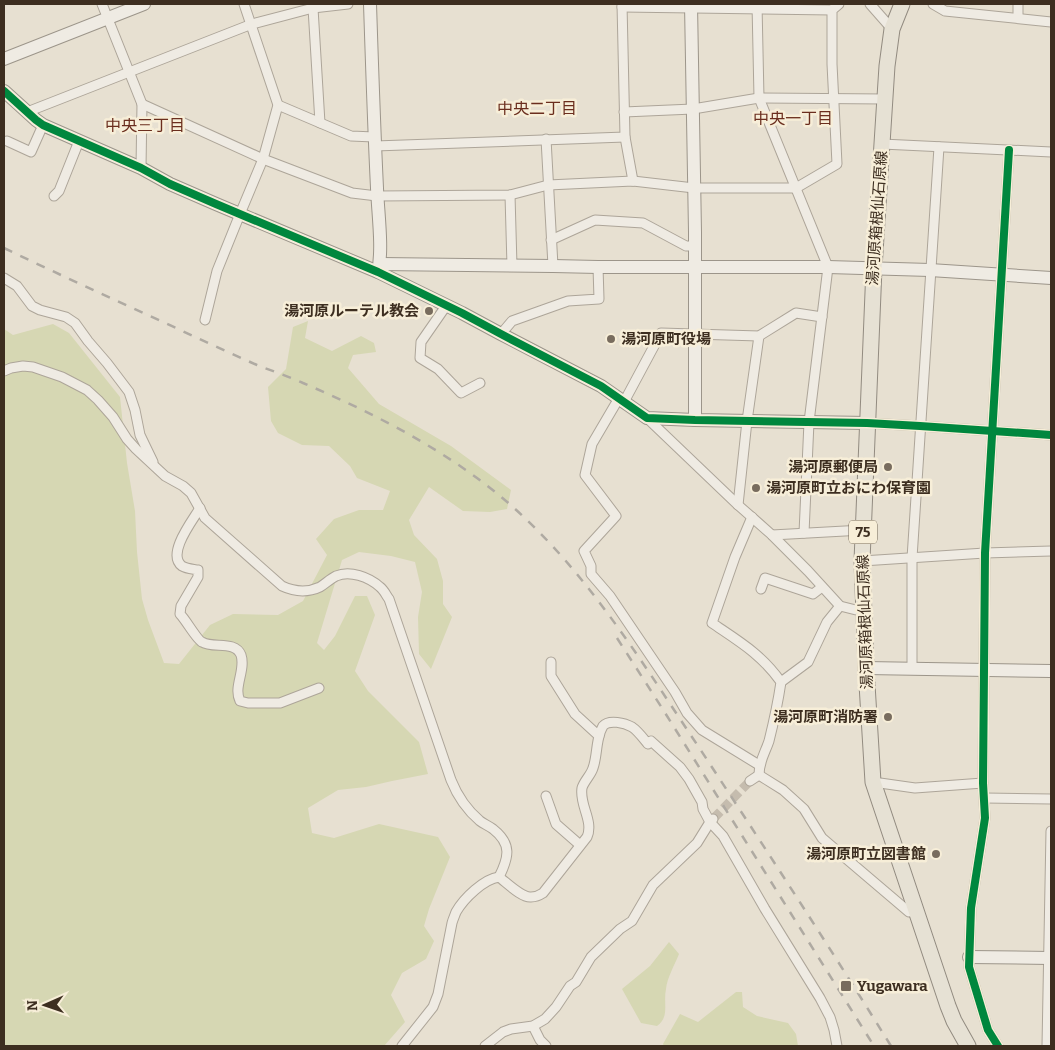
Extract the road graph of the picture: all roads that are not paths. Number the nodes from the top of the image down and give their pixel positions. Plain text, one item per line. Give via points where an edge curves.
1 (102, 4) edge
2 (144, 4) edge
3 (244, 4) edge
4 (348, 4) edge
5 (370, 4) edge
6 (839, 4) edge
7 (870, 4) edge
8 (902, 4) edge
9 (933, 4) edge
10 (1018, 4) edge
11 (622, 5) edge
12 (692, 6) edge
13 (758, 6) edge
14 (313, 8) junction
15 (832, 10) junction
16 (1018, 18) junction
17 (108, 19) junction
18 (1051, 22) edge
19 (252, 24) junction
20 (892, 29) junction
21 (4, 59) edge
22 (128, 72) junction
23 (4, 91) edge
24 (758, 98) junction
25 (834, 98) junction
26 (885, 99) junction
27 (142, 104) junction
28 (278, 105) junction
29 (694, 109) junction
30 (27, 112) junction
31 (624, 112) junction
32 (320, 122) junction
33 (43, 125) junction
34 (625, 137) junction
35 (546, 139) junction
36 (7, 141) dead end
37 (79, 142) junction
38 (375, 142) junction
39 (882, 144) junction
40 (938, 147) junction
41 (1008, 150) junction
42 (1051, 152) edge
43 (263, 159) junction
44 (141, 168) junction
45 (633, 182) junction
46 (548, 184) junction
47 (694, 188) junction
48 (796, 188) junction
49 (510, 195) junction
50 (54, 196) dead end
51 (377, 196) junction
52 (240, 214) junction
53 (551, 240) junction
54 (695, 246) junction
55 (512, 266) junction
56 (553, 266) junction
57 (598, 267) junction
58 (828, 267) junction
59 (379, 268) junction
60 (695, 268) junction
61 (874, 268) junction
62 (930, 270) junction
63 (1002, 275) junction
64 (4, 278) edge
65 (1051, 278) edge
66 (446, 306) junction
67 (822, 317) junction
68 (205, 320) dead end
69 (501, 334) junction
70 (695, 334) junction
71 (759, 336) junction
72 (4, 371) edge
73 (480, 382) dead end
74 (621, 400) junction
75 (647, 418) junction
76 (695, 420) junction
77 (747, 421) junction
78 (809, 422) junction
79 (867, 423) junction
80 (920, 426) junction
81 (993, 431) junction
82 (1051, 435) edge
83 (156, 468) junction
84 (738, 505) junction
85 (200, 508) junction
86 (752, 517) junction
87 (863, 530) junction
88 (804, 533) junction
89 (772, 535) junction
90 (1051, 550) edge
91 (985, 552) junction
92 (912, 558) junction
93 (862, 561) junction
94 (822, 587) junction
95 (761, 589) dead end
96 (840, 606) junction
97 (864, 612) junction
98 (551, 662) dead end
99 (866, 668) junction
100 (912, 669) junction
101 (984, 670) junction
102 (1051, 671) edge
103 (781, 682) junction
104 (319, 688) dead end
105 (599, 736) junction
106 (648, 744) junction
107 (656, 752) dead end
108 (759, 765) junction
109 (759, 775) junction
110 (750, 781) tunnel mouth
111 (873, 782) junction
112 (984, 783) junction
113 (546, 796) dead end
114 (985, 798) junction
115 (1051, 799) edge
116 (712, 820) junction
117 (1051, 831) edge
118 (580, 845) junction
119 (499, 877) junction
120 (909, 912) dead end
121 (969, 957) junction
122 (1050, 958) edge
123 (533, 1026) junction
124 (488, 1045) edge
125 (402, 1046) edge
126 (546, 1046) edge
127 (837, 1046) edge
128 (968, 1046) edge
129 (998, 1046) edge
130 (1047, 1046) edge

1 - 17 street
2 - 17 street
3 - 19 street
4 - 14 street
5 - 38 street
6 - 15 street
7 - 20 street
8 - 20 main road, 湯河原箱根仙石原線 / 75
9 - 16 street via 946,11
10 - 16 street
11 - 12 street
11 - 31 street
12 - 13 street
12 - 29 street
13 - 15 street
13 - 24 street
14 - 19 street
14 - 32 street
15 - 25 street
16 - 18 street
17 - 21 street
17 - 22 street
19 - 22 street
19 - 28 street
20 - 26 main road, 湯河原箱根仙石原線 / 75
22 - 27 street
22 - 30 street
23 - 30 street
24 - 25 street
24 - 29 street
24 - 48 street
25 - 26 street
25 - 48 street via 837,164
26 - 39 main road, 湯河原箱根仙石原線 / 75
27 - 43 street
27 - 44 street
28 - 32 street
28 - 43 street
29 - 31 street
29 - 47 street
30 - 33 street
31 - 34 street
32 - 38 street via 351,136
33 - 36 street via 31,152
33 - 37 street
34 - 35 street
34 - 45 street
35 - 38 street
35 - 46 street
37 - 44 street
37 - 50 street
38 - 51 street
39 - 40 street
39 - 61 main road, 湯河原箱根仙石原線 / 75
40 - 41 street
40 - 62 street
41 - 42 street
41 - 63 street
43 - 51 street via 352,193
43 - 52 street
44 - 52 street
45 - 46 street
45 - 47 street
46 - 49 street
46 - 53 street
47 - 48 street
47 - 54 street
48 - 58 street
49 - 51 street
49 - 55 street
51 - 59 street
52 - 59 street
52 - 68 street via 217,271
53 - 54 street via 595,220 643,223 686,246
53 - 56 street
54 - 60 street
55 - 56 street
55 - 59 street
56 - 57 street
57 - 60 street
57 - 69 street via 599,299 568,301 512,321
58 - 60 street
58 - 61 street
58 - 67 street
59 - 66 street
60 - 70 street
61 - 62 street
61 - 79 main road, 湯河原箱根仙石原線 / 75
62 - 63 street
62 - 80 street
63 - 65 street
63 - 81 street
64 - 83 street via 17,286 32,306 75,323 129,392 140,435
66 - 69 street
66 - 73 street via 421,342 420,358 438,369 461,393
67 - 71 street via 796,313
67 - 78 street
69 - 74 street
70 - 71 street
70 - 74 street via 661,333
70 - 76 street
71 - 77 street
72 - 83 street via 33,367 87,390 108,411 127,439
74 - 75 street
74 - 108 street via 592,444 585,475 616,516 584,551 591,574 610,596 686,713 702,730
75 - 76 street
75 - 84 street
76 - 77 street
77 - 78 street
77 - 84 street
78 - 79 street
78 - 88 street
79 - 80 street
79 - 87 main road, 湯河原箱根仙石原線 / 75
80 - 81 street
80 - 92 street
81 - 82 street
81 - 91 street
83 - 85 street via 190,492
84 - 86 street
85 - 104 street via 178,547 177,555 182,566 198,570 198,577 181,606 180,614 202,642 232,646 240,652 240,701 280,703
85 - 119 street via 205,518 286,588 307,592 336,576 354,574 382,588 389,599 456,792 480,821 504,838 507,854
86 - 89 street
86 - 103 street via 712,623 754,652
87 - 88 street
87 - 93 main road, 湯河原箱根仙石原線 / 75
88 - 89 street
89 - 94 street
90 - 91 street
91 - 92 street
91 - 101 street
92 - 93 street
92 - 100 street
93 - 97 main road, 湯河原箱根仙石原線 / 75
94 - 95 street via 813,594 765,578
94 - 96 street
96 - 97 street
96 - 103 street via 827,622 808,662
97 - 99 main road, 湯河原箱根仙石原線 / 75
98 - 105 street via 551,676 575,714
99 - 100 street
99 - 111 main road, 湯河原箱根仙石原線 / 75
100 - 101 street
101 - 102 street
101 - 112 street
103 - 108 street via 776,714
105 - 106 street via 607,723 625,724
105 - 118 street via 593,768 582,788 589,832
106 - 107 street
106 - 116 street via 652,741 680,767
108 - 109 street
109 - 110 street
109 - 120 street via 804,809 822,838
111 - 112 street via 914,788
111 - 128 main road, 湯河原箱根仙石原線 / 75 via 948,1006
112 - 114 street
113 - 118 street via 556,824
114 - 115 street
114 - 121 street via 985,818 971,908
116 - 123 street via 697,843 653,885 632,921 590,957 556,1007 545,1020
116 - 127 street via 820,998 830,1017
117 - 122 street
118 - 119 street via 543,893 537,896 525,896
119 - 125 street via 477,889 456,912 433,1007
121 - 122 street
121 - 129 street via 969,967 988,1030
122 - 130 street
123 - 124 street via 503,1032
123 - 126 street

